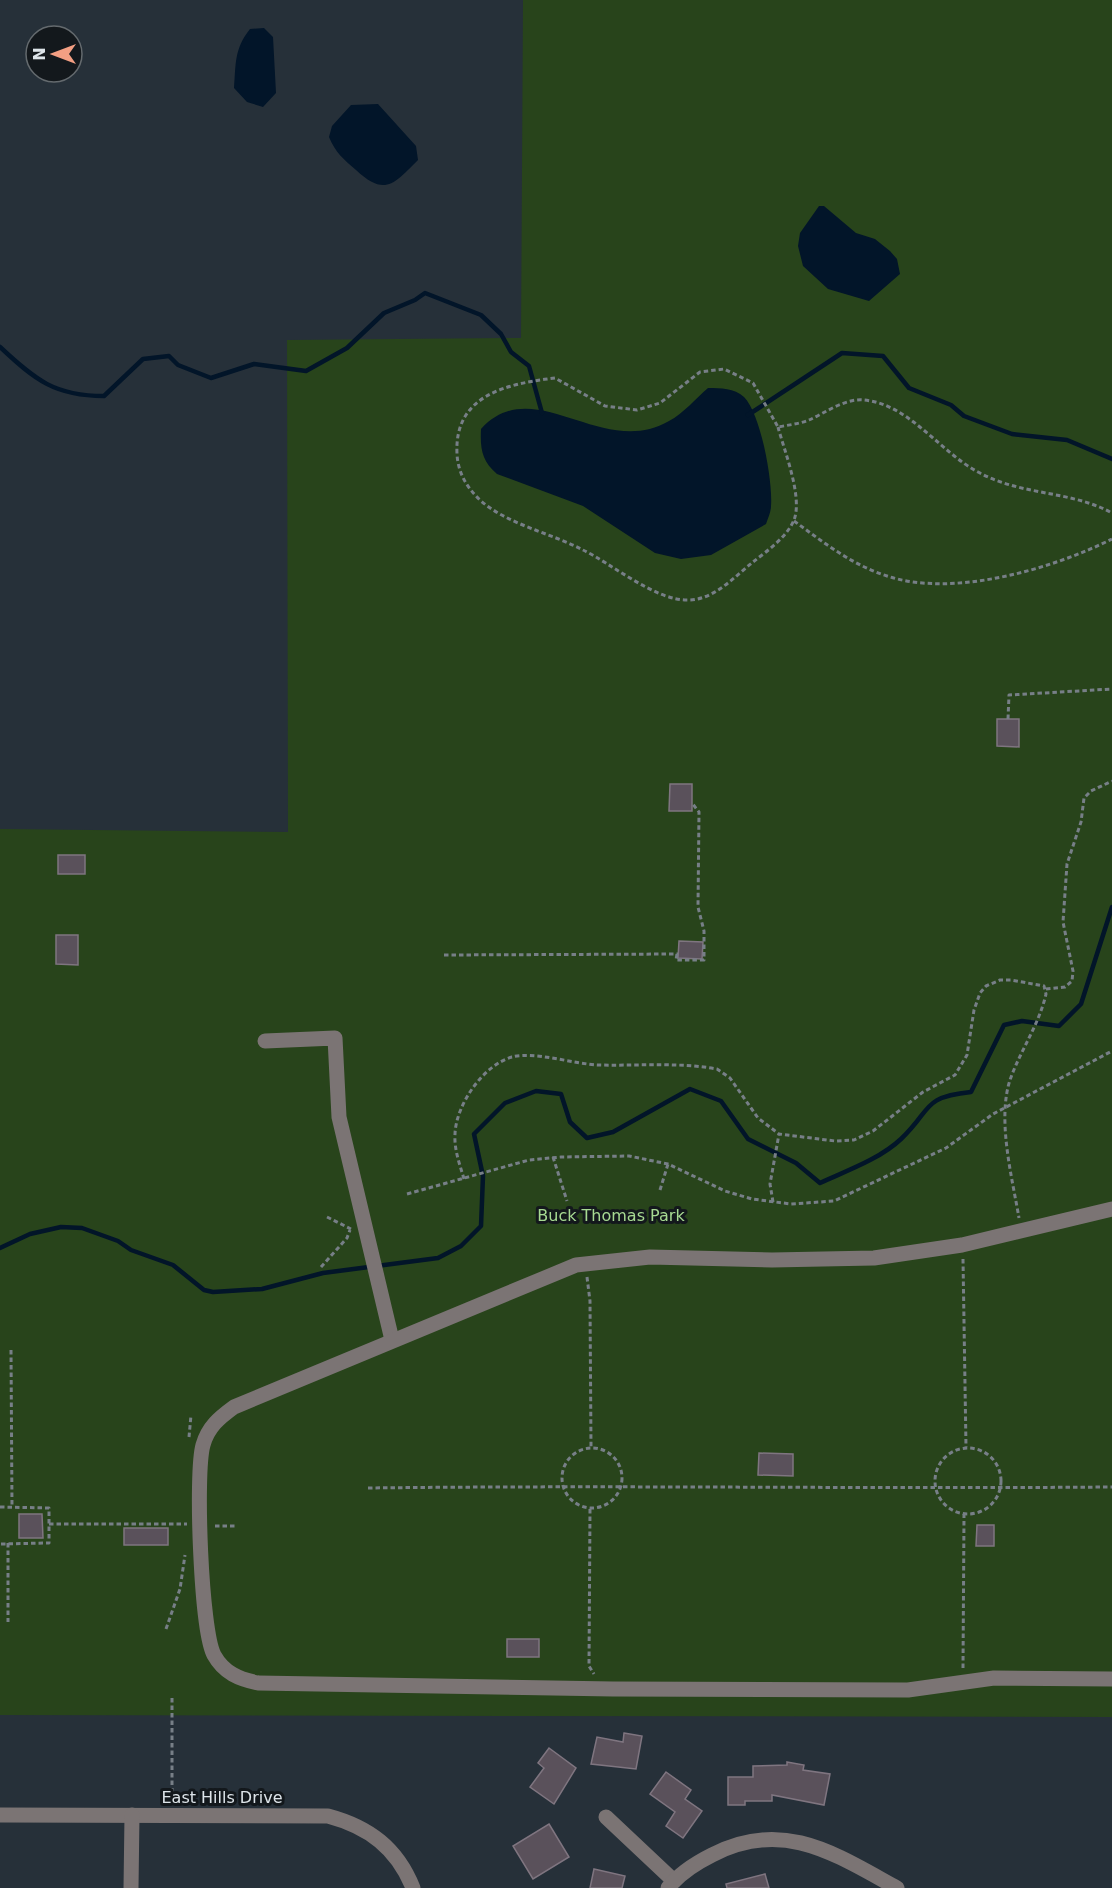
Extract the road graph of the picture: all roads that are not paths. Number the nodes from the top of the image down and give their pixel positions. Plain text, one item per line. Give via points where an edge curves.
1 (265, 1041) dead end
2 (1112, 1209) edge
3 (392, 1340) junction
4 (1112, 1679) edge
5 (0, 1815) edge
6 (132, 1815) junction
7 (606, 1817) dead end
8 (671, 1884) edge
9 (131, 1888) edge
10 (413, 1888) edge
11 (897, 1888) edge

1 - 3 street via 334,1038 339,1117 358,1228
2 - 3 street via 962,1245 874,1257 650,1257 586,1263
3 - 4 street via 234,1407 211,1426 202,1448 203,1605 207,1638 223,1669 239,1679 258,1683 601,1689 908,1690 994,1678
5 - 6 street, East Hills Drive
6 - 9 street
6 - 10 street, East Hills Drive via 328,1816 369,1832 388,1847 402,1864
7 - 8 street
8 - 11 street via 720,1850 775,1838 825,1850

